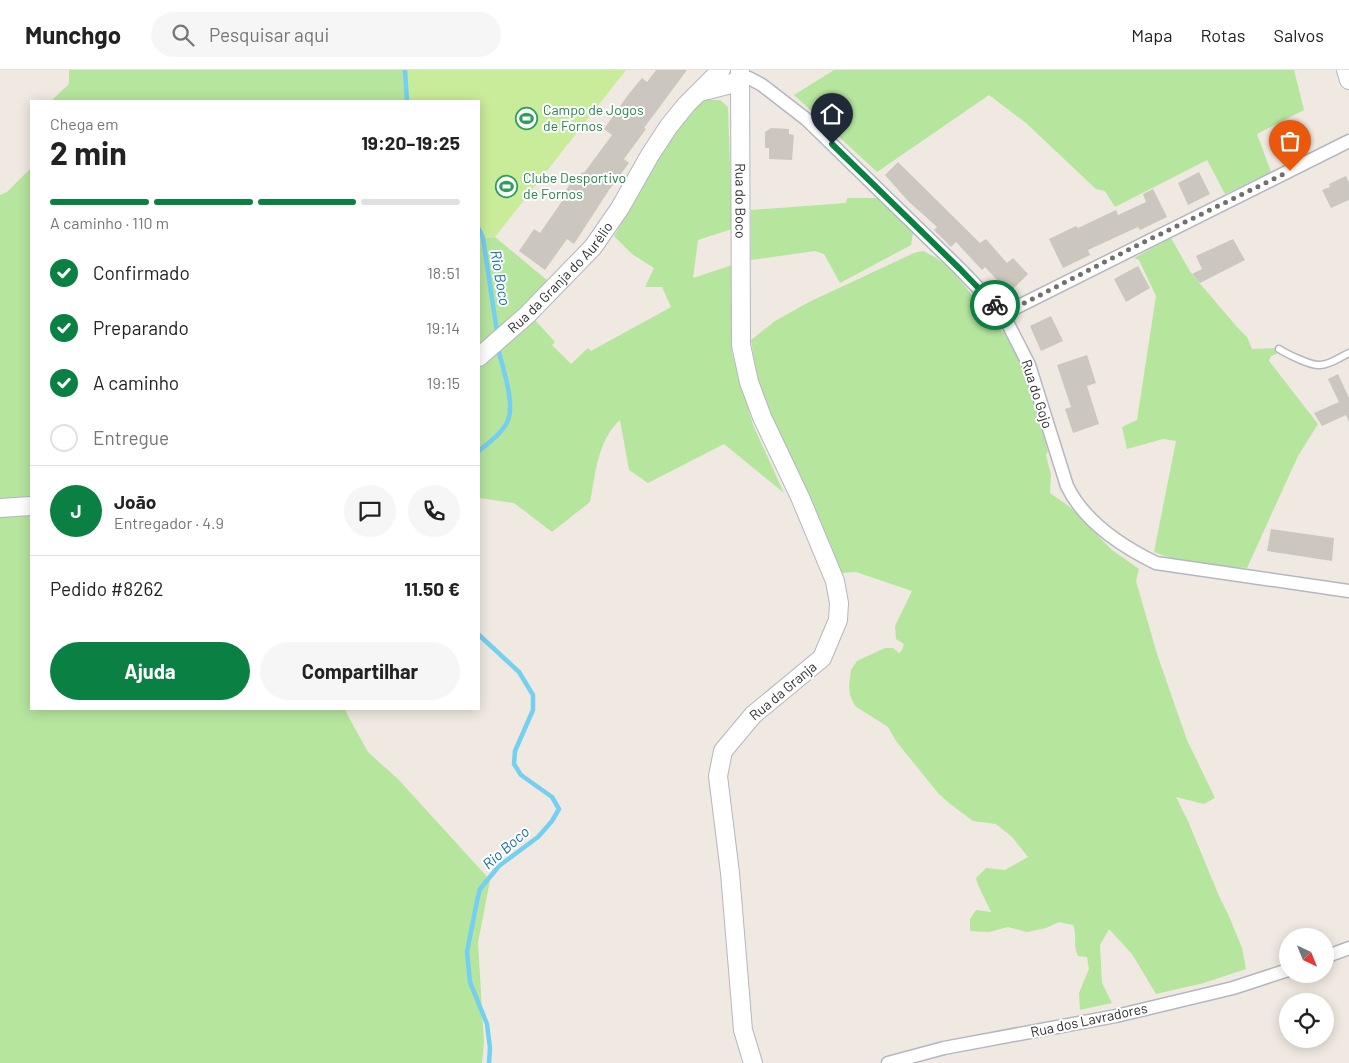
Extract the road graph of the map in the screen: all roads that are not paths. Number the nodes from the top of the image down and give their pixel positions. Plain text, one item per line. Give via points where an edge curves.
1 (721, 70) edge
2 (1346, 70) edge
3 (740, 74) edge
4 (1349, 80) edge
5 (700, 92) junction
6 (1349, 141) edge
7 (1003, 314) junction
8 (741, 332) joint
9 (1279, 349) dead end
10 (1349, 352) edge
11 (480, 356) edge
12 (30, 506) edge
13 (0, 508) edge
14 (1349, 590) edge
15 (1349, 948) edge
16 (1334, 954) edge
17 (1279, 973) edge
18 (753, 1063) edge
19 (888, 1063) edge

1 - 5 street, Rua da Granja do Aurélio
2 - 4 street
3 - 5 street via 731,84
3 - 7 street, Rua do Gojo via 762,85 806,119
3 - 8 street, Rua do Boco
5 - 11 street, Rua da Granja do Aurélio via 669,126 593,247 526,316
6 - 7 street
7 - 14 street, Rua do Gojo via 1029,365 1067,486 1084,512 1115,539 1156,563
8 - 18 street, Rua da Granja via 749,382 835,581 839,603 838,620 822,658 753,715 724,751 718,776 743,1030
9 - 10 lane via 1319,366
12 - 13 street
15 - 16 street
17 - 19 street, Rua dos Lavradores via 1233,988 1116,1016 944,1048

